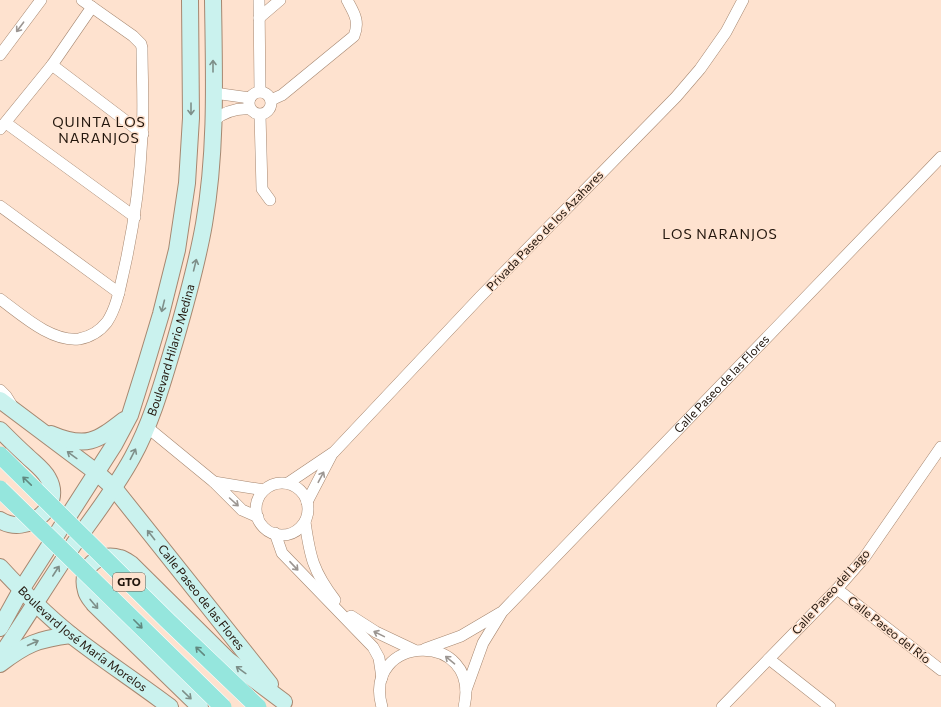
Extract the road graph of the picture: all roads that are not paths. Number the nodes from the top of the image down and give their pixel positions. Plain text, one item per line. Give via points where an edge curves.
1 (42, 0) edge
2 (82, 0) edge
3 (190, 0) edge
4 (213, 0) edge
5 (259, 0) edge
6 (280, 0) edge
7 (347, 0) edge
8 (743, 0) edge
9 (92, 7) junction
10 (259, 18) junction
11 (0, 55) edge
12 (52, 65) junction
13 (260, 92) junction
14 (214, 93) junction
15 (271, 100) junction
16 (250, 103) junction
17 (260, 115) junction
18 (213, 121) junction
19 (3, 126) edge
20 (142, 134) junction
21 (941, 157) edge
22 (270, 200) dead end
23 (0, 206) edge
24 (135, 217) junction
25 (182, 220) junction
26 (204, 223) junction
27 (119, 293) junction
28 (0, 300) edge
29 (0, 390) edge
30 (0, 400) edge
31 (14, 410) junction
32 (130, 415) junction
33 (34, 427) junction
34 (147, 427) junction
35 (0, 430) edge
36 (941, 447) edge
37 (334, 452) junction
38 (0, 455) edge
39 (96, 472) junction
40 (214, 482) junction
41 (288, 483) junction
42 (114, 488) junction
43 (0, 489) edge
44 (264, 490) junction
45 (307, 502) junction
46 (258, 517) junction
47 (0, 520) edge
48 (305, 522) junction
49 (275, 533) junction
50 (0, 567) edge
51 (837, 589) junction
52 (21, 590) junction
53 (35, 604) junction
54 (502, 612) junction
55 (0, 628) edge
56 (71, 635) junction
57 (419, 650) junction
58 (0, 657) edge
59 (769, 658) junction
60 (0, 664) edge
61 (941, 670) edge
62 (382, 678) junction
63 (467, 700) edge
64 (286, 704) edge
65 (379, 704) edge
66 (170, 707) edge
67 (200, 707) edge
68 (223, 707) edge
69 (258, 707) edge
70 (722, 707) edge
71 (830, 707) edge

1 -> 11 street
2 - 9 street
3 -> 25 street, Boulevard Hilario Medina via 191,118
14 -> 4 street, Boulevard Hilario Medina
5 - 10 street
6 - 10 street
7 - 15 street via 356,17 357,28 354,36 282,95
8 - 37 street, Privada Paseo de los Azahares via 726,32 676,97 480,297
9 - 12 street
9 - 20 street via 141,44
10 - 13 street
12 - 19 street
12 - 20 street
13 - 15 street via 269,96
13 - 16 street via 253,95
14 - 16 street
14 - 18 street, Boulevard Hilario Medina
15 - 17 street via 268,112
16 - 17 street via 256,114
16 - 18 street
17 - 22 street via 262,189
18 - 26 street, Boulevard Hilario Medina
19 - 24 street
20 - 24 street
21 - 54 street, Calle Paseo de las Flores
23 - 27 street
24 - 27 street
25 - 26 street
25 -> 32 street, Boulevard Hilario Medina via 161,314
34 -> 26 street, Boulevard Hilario Medina via 182,318
27 - 28 street via 108,321 100,329 91,336 66,339 52,334
29 - 31 street
30 - 31 street
31 - 33 street
32 - 33 street via 102,437 90,442 58,437
32 - 39 street, Boulevard Hilario Medina
39 -> 33 street, Calle Paseo de las Flores
34 - 40 street
42 -> 34 street, Boulevard Hilario Medina
35 - 47 street via 40,467 48,478 52,497 42,515 32,522 22,526
36 - 51 street, Calle Paseo del Lago via 864,558
37 - 41 street, Privada Paseo de los Azahares
45 -> 37 street, Privada Paseo de los Azahares
69 -> 38 main road, GTO, bridge
39 - 42 street, Calle Paseo de las Flores
39 - 52 street, Boulevard Hilario Medina
40 - 44 street
40 -> 46 street via 242,510
41 - 44 street via 275,484
41 - 45 street via 304,494
53 -> 42 street, Boulevard Hilario Medina
64 -> 42 street, Calle Paseo de las Flores
43 -> 68 main road, GTO, bridge
44 - 46 street via 256,507
45 - 48 street
46 - 49 street via 267,530
48 - 49 street via 292,532
57 -> 48 street via 362,624 337,602 314,568
49 -> 62 street via 282,553 373,648 379,658
50 - 52 street, Boulevard José María Morelos
51 - 59 street, Calle Paseo del Lago
51 - 61 street, Calle Paseo del Río
52 - 53 street, Boulevard José María Morelos
52 - 55 street, Boulevard Hilario Medina
53 - 56 street, Boulevard José María Morelos
53 - 58 street, Boulevard Hilario Medina
54 - 57 street, Calle Paseo de las Flores via 461,636
54 - 63 street, Calle Paseo de las Flores via 483,643
60 -> 56 street via 35,642
56 - 66 street, Boulevard José María Morelos
57 - 62 street, Calle Paseo de las Flores via 397,657 388,666
63 -> 57 street via 462,674 453,661 434,651
59 - 70 street, Calle Paseo del Lago
59 - 71 street
62 - 65 street
64 -> 67 street via 228,660 131,564 120,558 108,556 90,564 86,571 85,583 91,601

